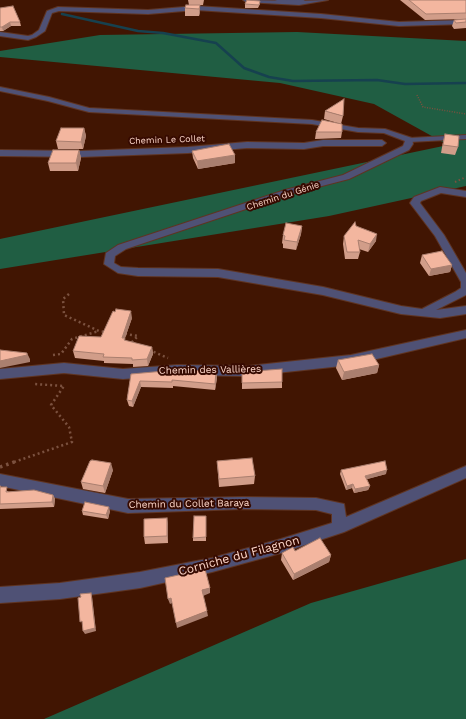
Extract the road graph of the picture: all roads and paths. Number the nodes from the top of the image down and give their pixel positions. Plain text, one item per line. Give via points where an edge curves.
1 (246, 0) edge
2 (302, 0) edge
3 (325, 0) edge
4 (277, 2) junction
5 (466, 22) edge
6 (0, 34) edge
7 (0, 89) edge
8 (417, 95) dead end
9 (466, 114) edge
10 (466, 137) edge
11 (409, 140) junction
12 (382, 143) dead end
13 (0, 153) edge
14 (466, 194) edge
15 (69, 294) dead end
16 (466, 310) edge
17 (424, 313) junction
18 (99, 331) junction
19 (106, 332) edge
20 (122, 334) edge
21 (466, 334) edge
22 (137, 347) edge
23 (144, 349) edge
24 (47, 357) dead end
25 (177, 370) junction
26 (14, 373) junction
27 (0, 374) edge
28 (0, 467) edge
29 (466, 472) edge
30 (0, 480) edge
31 (339, 527) junction
32 (0, 595) edge

1 - 4 street
2 - 4 street
3 - 4 street via 303,3
5 - 6 street via 398,24 196,8 148,12 58,9 49,12 42,31 34,36 28,38
7 - 11 street via 49,98 89,110 312,122 385,132
8 - 9 path via 423,107
10 - 11 lane
11 - 17 street, Chemin du Génie via 410,144 406,148 346,177 288,192 122,247 110,255 109,264 118,270 138,272 218,273 323,291
12 - 13 street, Chemin Le Collet via 247,145 80,154
14 - 17 street via 440,190 416,199 415,203 439,235 466,282 466,289 459,295
15 - 18 path via 63,299 64,315
16 - 17 street, Chemin du Génie via 440,314
18 - 19 path
18 - 24 path via 72,339 61,354
20 - 22 path via 138,336 129,345
21 - 25 street, Chemin des Vallières via 351,360 248,371
23 - 25 path via 176,362
25 - 26 street, Chemin des Vallières via 123,374 64,368
26 - 27 street, Chemin des Vallières
26 - 28 path via 18,383 64,386 51,405 69,427 72,442
29 - 31 street, Corniche du Filagnon
30 - 31 street, Chemin du Collet Baraya via 128,506 316,504 339,510
31 - 32 street, Corniche du Filagnon via 212,565 140,580 60,591

